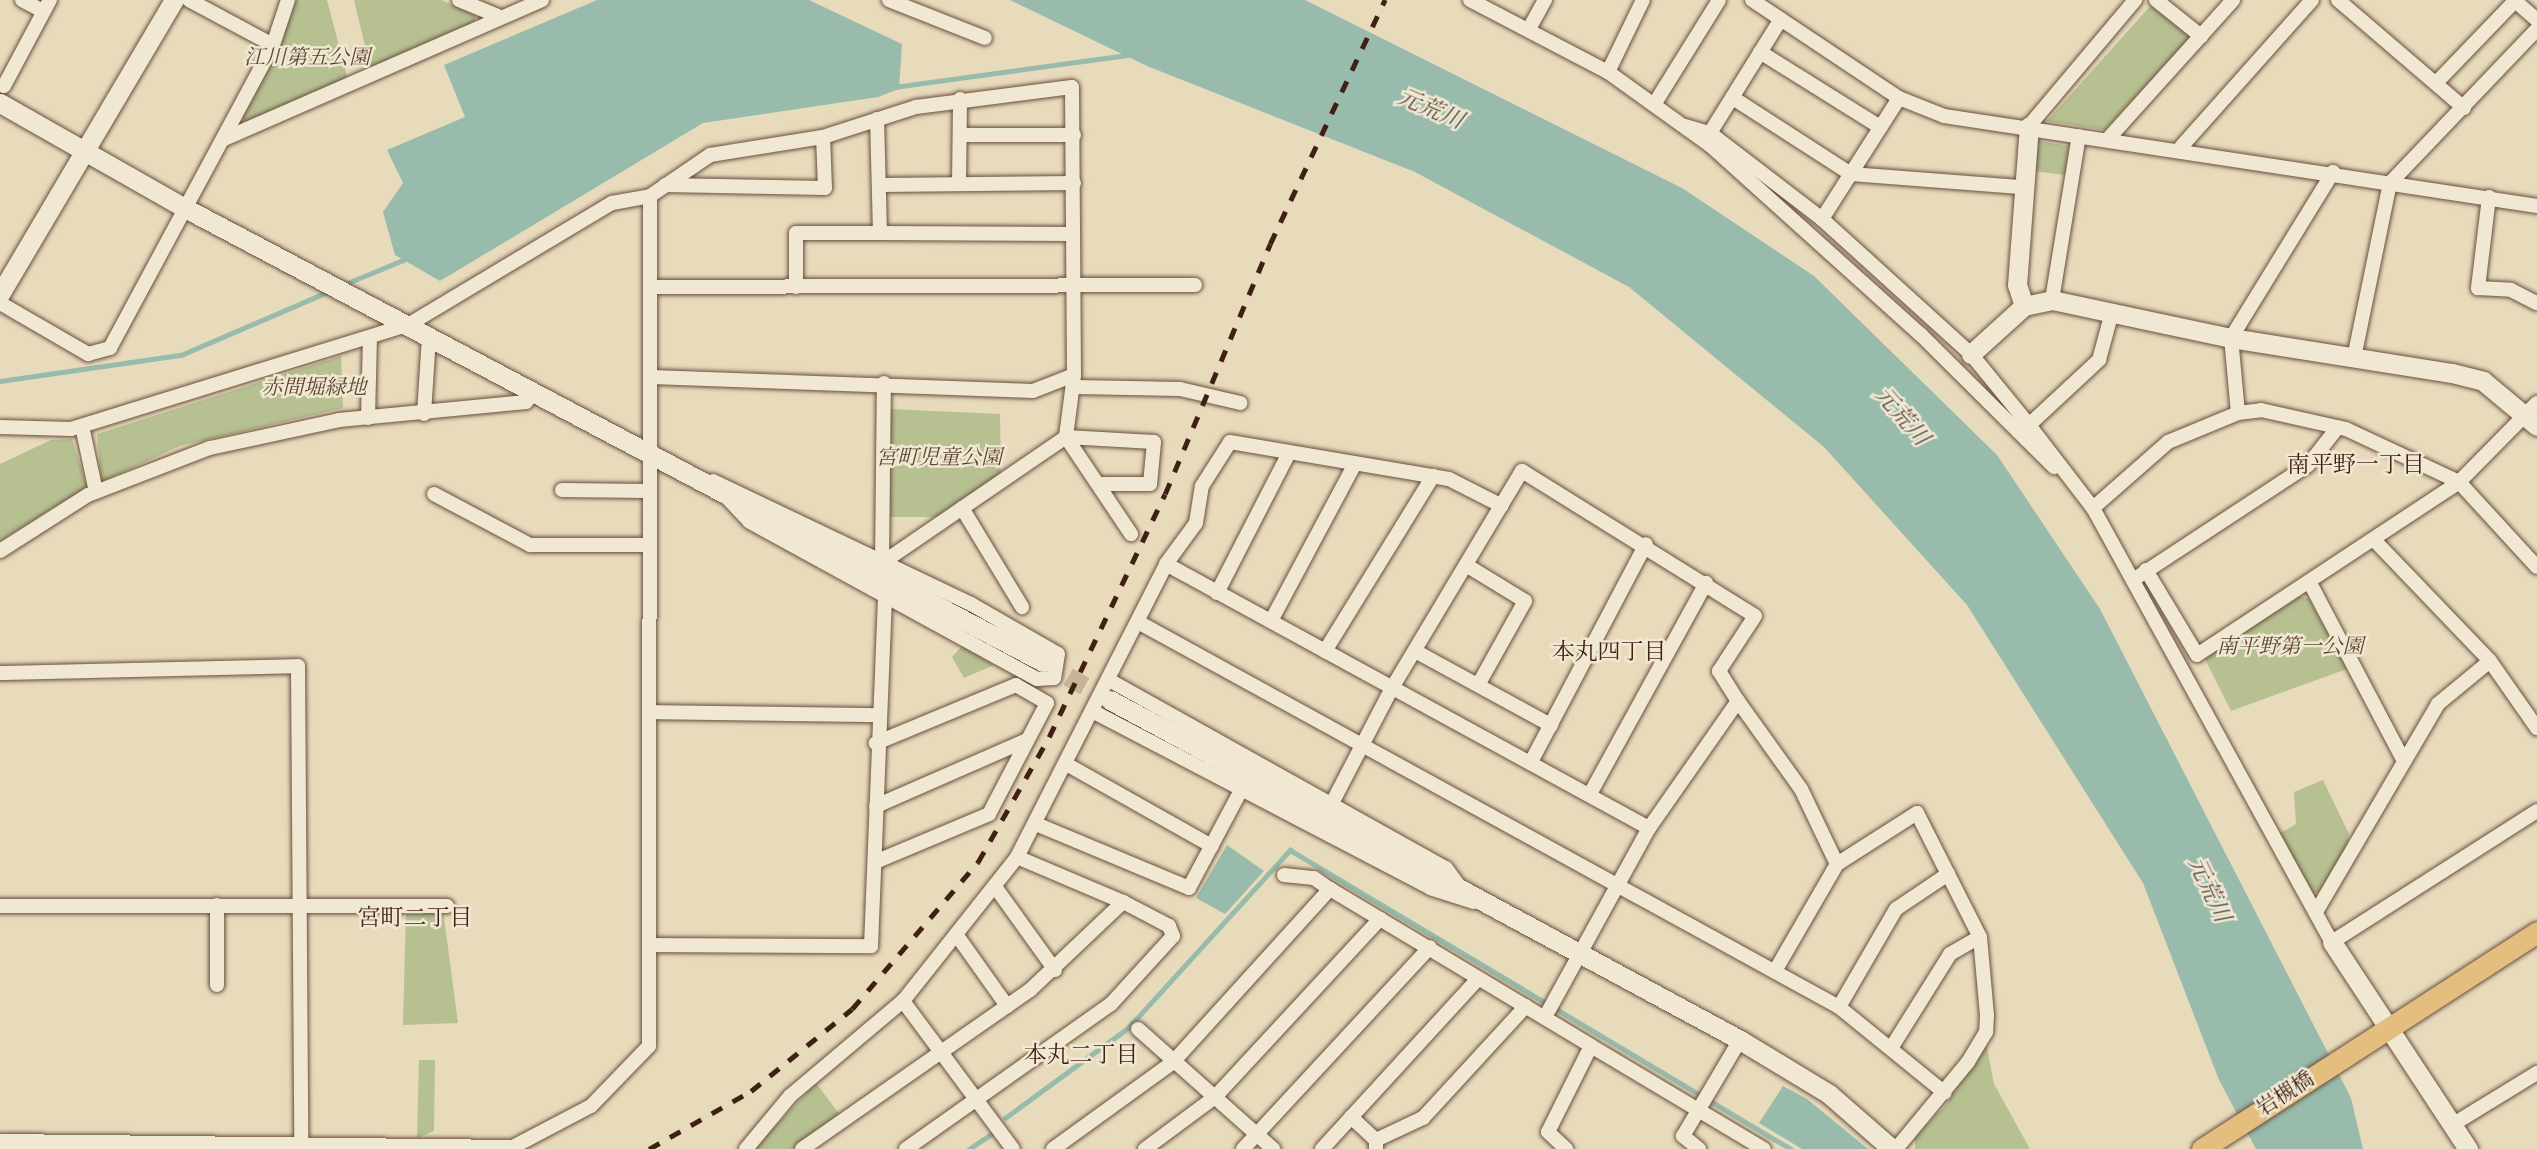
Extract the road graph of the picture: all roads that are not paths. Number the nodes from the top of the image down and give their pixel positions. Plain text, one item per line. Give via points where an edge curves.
1 (22, 0) edge
2 (174, 0) edge
3 (189, 0) edge
4 (288, 0) edge
5 (459, 0) edge
6 (542, 0) edge
7 (889, 0) edge
8 (1470, 0) edge
9 (1545, 0) edge
10 (1643, 0) edge
11 (1719, 0) edge
12 (1752, 0) edge
13 (2135, 0) edge
14 (2156, 0) edge
15 (2233, 0) edge
16 (2312, 0) edge
17 (2338, 0) edge
18 (2514, 0) edge
19 (46, 6) edge
20 (500, 17) junction
21 (1781, 19) junction
22 (2537, 20) edge
23 (1530, 27) junction
24 (2537, 29) edge
25 (2201, 36) junction
26 (985, 37) dead end
27 (273, 45) junction
28 (1760, 52) junction
29 (1608, 72) junction
30 (2436, 83) junction
31 (2, 95) edge
32 (1733, 98) junction
33 (1899, 98) junction
34 (960, 99) junction
35 (1654, 103) junction
36 (2464, 108) junction
37 (877, 118) junction
38 (1685, 125) junction
39 (2029, 126) junction
40 (1880, 127) junction
41 (1710, 133) junction
42 (960, 135) junction
43 (1074, 135) junction
44 (2079, 136) junction
45 (824, 137) junction
46 (224, 139) junction
47 (2108, 139) junction
48 (2181, 148) junction
49 (86, 151) junction
50 (2333, 172) junction
51 (1851, 174) junction
52 (1074, 183) junction
53 (2390, 183) junction
54 (959, 184) junction
55 (666, 185) junction
56 (880, 185) junction
57 (2019, 187) junction
58 (650, 196) junction
59 (2489, 197) junction
60 (2537, 206) edge
61 (185, 208) junction
62 (1822, 219) junction
63 (880, 233) junction
64 (1072, 234) junction
65 (1195, 285) dead end
66 (652, 287) junction
67 (796, 287) junction
68 (1073, 289) junction
69 (0, 293) edge
70 (2052, 300) junction
71 (0, 303) edge
72 (2537, 303) edge
73 (2024, 306) junction
74 (2112, 312) junction
75 (408, 325) junction
76 (370, 337) junction
77 (429, 337) junction
78 (2231, 338) junction
79 (1971, 354) junction
80 (2354, 358) junction
81 (652, 377) junction
82 (1074, 381) junction
83 (884, 383) junction
84 (533, 393) junction
85 (1240, 404) dead end
86 (2238, 413) junction
87 (424, 414) junction
88 (2533, 415) edge
89 (368, 418) junction
90 (2029, 425) junction
91 (0, 426) edge
92 (82, 426) junction
93 (2339, 427) junction
94 (1066, 437) junction
95 (649, 449) junction
96 (1288, 455) junction
97 (1355, 464) junction
98 (1433, 476) junction
99 (694, 477) junction
100 (2459, 482) junction
101 (1098, 484) junction
102 (2077, 486) junction
103 (562, 490) dead end
104 (648, 491) junction
105 (96, 492) junction
106 (434, 494) dead end
107 (727, 497) junction
108 (1502, 506) junction
109 (962, 508) junction
110 (2093, 508) junction
111 (1131, 534) dead end
112 (2376, 541) junction
113 (1646, 544) junction
114 (648, 545) junction
115 (0, 551) edge
116 (882, 563) junction
117 (1166, 565) junction
118 (1466, 565) junction
119 (2537, 567) edge
120 (2146, 570) junction
121 (2132, 581) junction
122 (1706, 583) junction
123 (2310, 583) junction
124 (1217, 593) junction
125 (885, 594) junction
126 (1022, 607) dead end
127 (1271, 621) junction
128 (1138, 622) junction
129 (1415, 651) junction
130 (1325, 652) junction
131 (2490, 661) junction
132 (1043, 662) tunnel mouth
133 (0, 673) edge
134 (1109, 680) junction
135 (1478, 685) junction
136 (1392, 688) junction
137 (1110, 700) tunnel mouth
138 (1738, 701) junction
139 (649, 712) junction
140 (1094, 712) junction
141 (876, 715) junction
142 (1551, 725) junction
143 (2537, 728) edge
144 (1027, 740) junction
145 (877, 743) junction
146 (1363, 743) junction
147 (1532, 761) junction
148 (2404, 761) junction
149 (1068, 765) junction
150 (1241, 790) junction
151 (1590, 794) junction
152 (876, 806) junction
153 (1330, 807) junction
154 (2537, 811) edge
155 (1036, 824) junction
156 (1649, 828) junction
157 (1212, 846) junction
158 (1017, 857) junction
159 (875, 862) junction
160 (1837, 864) junction
161 (1948, 874) junction
162 (1284, 875) dead end
163 (1618, 887) junction
164 (996, 888) junction
165 (1330, 889) junction
166 (1474, 900) junction
167 (1123, 902) junction
168 (298, 904) junction
169 (217, 905) junction
170 (0, 906) edge
171 (447, 906) dead end
172 (2316, 912) junction
173 (1380, 919) junction
174 (2537, 932) edge
175 (958, 937) junction
176 (1980, 937) junction
177 (2332, 943) junction
178 (649, 946) junction
179 (1430, 947) junction
180 (1581, 956) junction
181 (1055, 970) junction
182 (1775, 971) junction
183 (1478, 979) junction
184 (217, 985) dead end
185 (903, 1001) junction
186 (1007, 1006) junction
187 (1526, 1006) junction
188 (1839, 1007) junction
189 (1549, 1010) dead end
190 (1138, 1029) dead end
191 (2378, 1035) junction
192 (1740, 1040) junction
193 (1893, 1045) junction
194 (1591, 1046) junction
195 (942, 1050) junction
196 (1173, 1062) junction
197 (2537, 1073) edge
198 (1944, 1093) junction
199 (1214, 1097) junction
200 (975, 1100) junction
201 (1703, 1102) junction
202 (1352, 1117) junction
203 (2452, 1125) junction
204 (1260, 1136) junction
205 (0, 1143) edge
206 (1376, 1144) edge
207 (301, 1146) edge
208 (511, 1148) edge
209 (746, 1149) edge
210 (802, 1149) edge
211 (906, 1149) edge
212 (1013, 1149) edge
213 (1053, 1149) edge
214 (1144, 1149) edge
215 (1243, 1149) edge
216 (1273, 1149) edge
217 (1322, 1149) edge
218 (1566, 1149) edge
219 (1699, 1149) edge
220 (1764, 1149) edge
221 (1894, 1149) edge
222 (2202, 1149) edge
223 (2468, 1149) edge

1 - 19 street
2 - 49 street
3 - 27 street
4 - 27 street
5 - 20 street
6 - 20 street
7 - 26 street
8 - 23 street
9 - 23 street
10 - 29 street
11 - 35 street
12 - 21 street
13 - 39 street
14 - 25 street
15 - 25 street
16 - 48 street
17 - 30 street
18 - 22 street
18 - 30 street
19 - 31 street
20 - 46 street
21 - 28 street
21 - 33 street
23 - 29 street
24 - 36 street
25 - 47 street
27 - 46 street
28 - 32 street
28 - 40 street
29 - 35 street
30 - 36 street
31 - 49 street
32 - 41 street
32 - 51 street
33 - 39 street via 1944,116
33 - 40 street
34 - 37 street
34 - 42 street
34 - 43 street via 1072,87
35 - 38 street
36 - 53 street
37 - 45 street
37 - 56 street
38 - 41 street
38 - 102 street via 1911,326 2025,443
39 - 44 street
39 - 57 street
40 - 51 street
41 - 62 street
42 - 43 street
42 - 54 street
43 - 52 street
44 - 47 street
44 - 70 street
45 - 55 street via 710,155
45 - 55 street via 825,188
46 - 61 street
47 - 48 street
48 - 50 street
49 - 61 street
49 - 69 street
50 - 53 street
50 - 78 street
51 - 57 street
51 - 62 street
52 - 54 street
52 - 64 street
53 - 59 street
53 - 80 street
54 - 56 street
55 - 58 street
56 - 63 street
57 - 73 street via 2017,285
58 - 66 street
58 - 75 street via 612,203
59 - 60 street
59 - 72 street via 2478,288 2511,290
61 - 71 street via 110,348 88,354
61 - 75 street
62 - 79 street
63 - 64 street
63 - 67 street via 796,233
64 - 68 street
65 - 68 street
66 - 67 street
66 - 81 street
67 - 68 street
68 - 82 street
70 - 73 street
70 - 74 street
73 - 79 street
74 - 78 street
74 - 90 street via 2099,360
75 - 76 street
75 - 77 street
76 - 89 street
76 - 92 street
77 - 84 street
77 - 87 street
78 - 80 street
78 - 86 street
79 - 90 street
80 - 88 street via 2483,381
81 - 83 street
81 - 95 street
82 - 83 street via 1033,391
82 - 85 street via 1180,389
82 - 94 street
83 - 116 street
84 - 87 street via 526,402
84 - 95 street
86 - 93 street via 2261,410
86 - 110 street via 2168,442
87 - 89 street
88 - 100 street
89 - 105 street via 257,435
90 - 102 street
91 - 92 street
92 - 105 street
93 - 100 street
93 - 120 street via 2308,465
94 - 101 street
94 - 101 street via 1154,442 1150,484
94 - 109 street
95 - 99 street
95 - 104 street
96 - 97 street
96 - 117 street via 1230,442 1202,486 1196,523
96 - 124 street
97 - 98 street
97 - 127 street
98 - 108 street
98 - 130 street
99 - 107 street
99 - 116 street via 750,494
100 - 112 street
100 - 119 street
101 - 111 street
102 - 110 street
103 - 104 street
104 - 114 street
105 - 115 street
106 - 114 street via 530,545
107 - 125 street via 749,521
107 - 132 street
108 - 113 street via 1522,471 1530,472
108 - 118 street
109 - 116 street
109 - 126 street
110 - 121 street
112 - 123 street
112 - 131 street
113 - 122 street
113 - 142 street
114 - 139 street
116 - 125 street via 971,604 1058,654 1060,665 1054,678 1037,679
117 - 124 street
117 - 128 street
118 - 129 street
118 - 135 street via 1525,601
120 - 121 street
120 - 123 street via 2197,655
121 - 172 street
122 - 138 street via 1755,616 1719,671
122 - 151 street
123 - 148 street
124 - 127 street
125 - 141 street
127 - 130 street
128 - 134 street
128 - 146 street
129 - 135 street
129 - 136 street
130 - 136 street
131 - 143 street
131 - 148 street via 2438,704
133 - 168 street via 298,666
134 - 140 street
134 - 153 street
135 - 142 street
136 - 146 street
136 - 147 street
137 - 166 street
138 - 156 street
138 - 160 street via 1801,789
139 - 141 street
139 - 178 street
140 - 149 street
140 - 150 street
141 - 145 street
142 - 147 street
144 - 145 street via 1046,702 1016,685
144 - 152 street
144 - 159 street via 989,814
145 - 152 street
146 - 153 street
146 - 163 street
147 - 151 street
148 - 172 street
149 - 155 street
149 - 157 street
150 - 157 street
150 - 166 street via 1430,888
151 - 156 street
152 - 159 street
153 - 166 street via 1446,868
154 - 177 street
155 - 157 street via 1189,888
155 - 158 street
156 - 163 street
158 - 164 street
158 - 167 street
159 - 178 street via 871,946
160 - 161 street via 1917,813
160 - 182 street
161 - 176 street
161 - 188 street via 1896,909
162 - 165 street via 1314,878
163 - 180 street
163 - 182 street
164 - 175 street
164 - 181 street
165 - 173 street
165 - 196 street
166 - 180 street
167 - 181 street
167 - 200 street via 1169,926 1172,936 1158,956 1111,1004
168 - 169 street
168 - 171 street
168 - 207 street
169 - 170 street
169 - 184 street
172 - 177 street
173 - 179 street
173 - 199 street
174 - 191 main road, 岩槻橋
175 - 185 street
175 - 186 street
176 - 193 street via 1950,954
176 - 198 street via 1987,969 1986,1032
177 - 191 street
178 - 208 street via 649,1046 591,1105
179 - 183 street
179 - 204 street
180 - 189 street
180 - 192 street
181 - 186 street
182 - 188 street
183 - 187 street
183 - 202 street
185 - 195 street
185 - 209 street via 790,1096
186 - 195 street
187 - 194 street
187 - 206 street via 1423,1118
188 - 193 street
190 - 196 street
191 - 203 street
191 - 222 main road, 岩槻橋
192 - 201 street
192 - 221 street via 1829,1094
193 - 198 street
194 - 201 street
194 - 218 street via 1548,1132
195 - 200 street
195 - 210 street
196 - 199 street
196 - 213 street
197 - 203 street
198 - 221 street
199 - 204 street
199 - 214 street
200 - 211 street
200 - 212 street
201 - 219 street via 1684,1136
201 - 220 street
202 - 206 street
202 - 217 street
203 - 223 street
204 - 215 street
204 - 216 street
205 - 207 street
207 - 208 street

